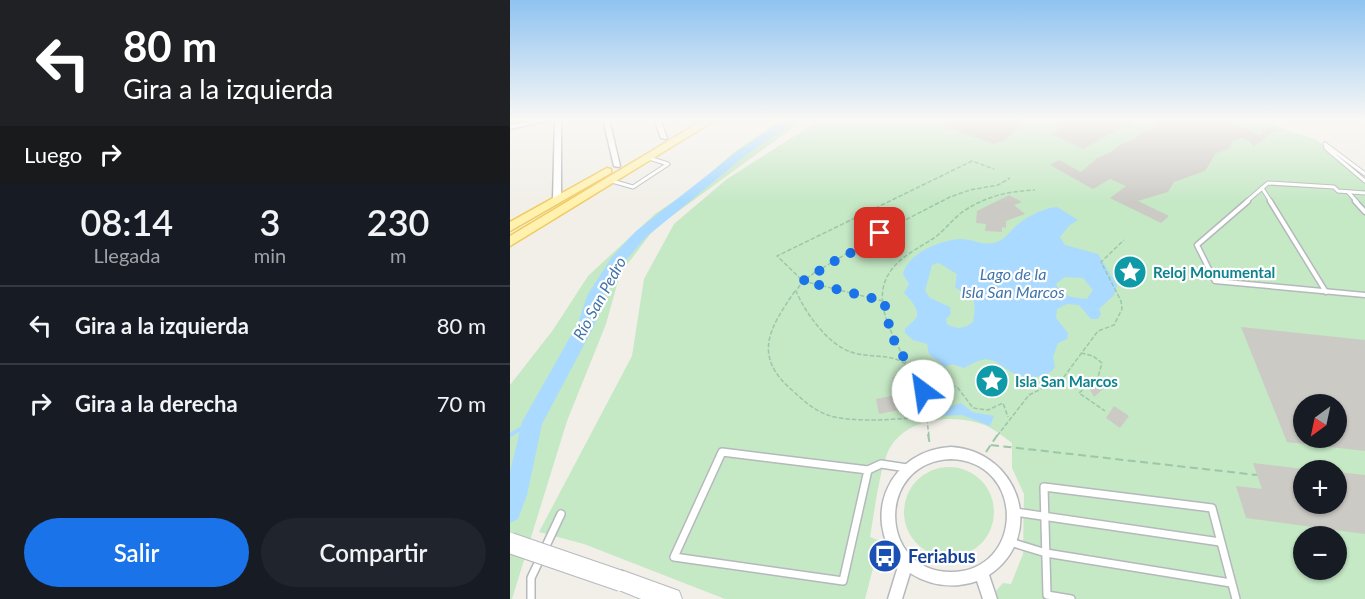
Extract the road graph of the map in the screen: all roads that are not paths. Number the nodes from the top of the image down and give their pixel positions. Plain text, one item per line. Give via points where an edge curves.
1 (558, 147) edge
2 (613, 147) edge
3 (649, 147) edge
4 (667, 147) edge
5 (1328, 147) edge
6 (1329, 147) edge
7 (649, 158) junction
8 (1341, 160) junction
9 (1347, 160) junction
10 (617, 166) junction
11 (1365, 174) edge
12 (612, 180) junction
13 (1365, 181) edge
14 (1262, 188) junction
15 (1348, 192) junction
16 (1365, 193) edge
17 (557, 200) junction
18 (1365, 212) edge
19 (510, 227) edge
20 (510, 242) edge
21 (1326, 292) junction
22 (1365, 295) edge
23 (908, 468) junction
24 (868, 470) junction
25 (1012, 511) junction
26 (561, 514) dead end
27 (1045, 516) junction
28 (1009, 542) junction
29 (1220, 542) junction
30 (510, 543) edge
31 (1046, 553) junction
32 (907, 561) junction
33 (981, 573) junction
34 (1232, 583) junction
35 (531, 599) edge
36 (671, 599) edge
37 (895, 599) edge
38 (990, 599) edge
39 (1071, 599) edge
40 (1236, 599) edge

1 - 17 street
2 - 10 street
3 - 10 main road
4 - 7 main road
5 - 8 lane
6 - 9 lane
7 - 12 main road
7 - 12 lane via 669,164 633,187
8 - 9 lane
8 - 13 lane
9 - 11 lane
10 - 17 main road
12 - 20 main road
14 - 15 lane via 1268,183 1334,187
14 - 21 lane
14 - 21 lane via 1197,245 1215,281
15 - 16 lane
15 - 18 lane
17 - 19 main road
21 - 22 lane
23 - 24 lane via 881,464
23 - 25 street via 922,457 940,452 958,452 981,460 1003,482
23 - 32 street via 896,483 889,522 895,543
24 - 24 lane via 722,452 674,558 843,581
25 - 27 lane
25 - 28 street
26 - 35 lane via 531,578
27 - 29 lane
27 - 29 lane via 1044,487 1212,508
27 - 31 lane
28 - 31 lane
28 - 33 street via 998,560
29 - 34 lane
30 - 36 street, bridge
31 - 34 lane
31 - 39 lane via 1047,595
32 - 33 street via 942,580 962,580
32 - 37 street
33 - 38 street
34 - 40 lane

